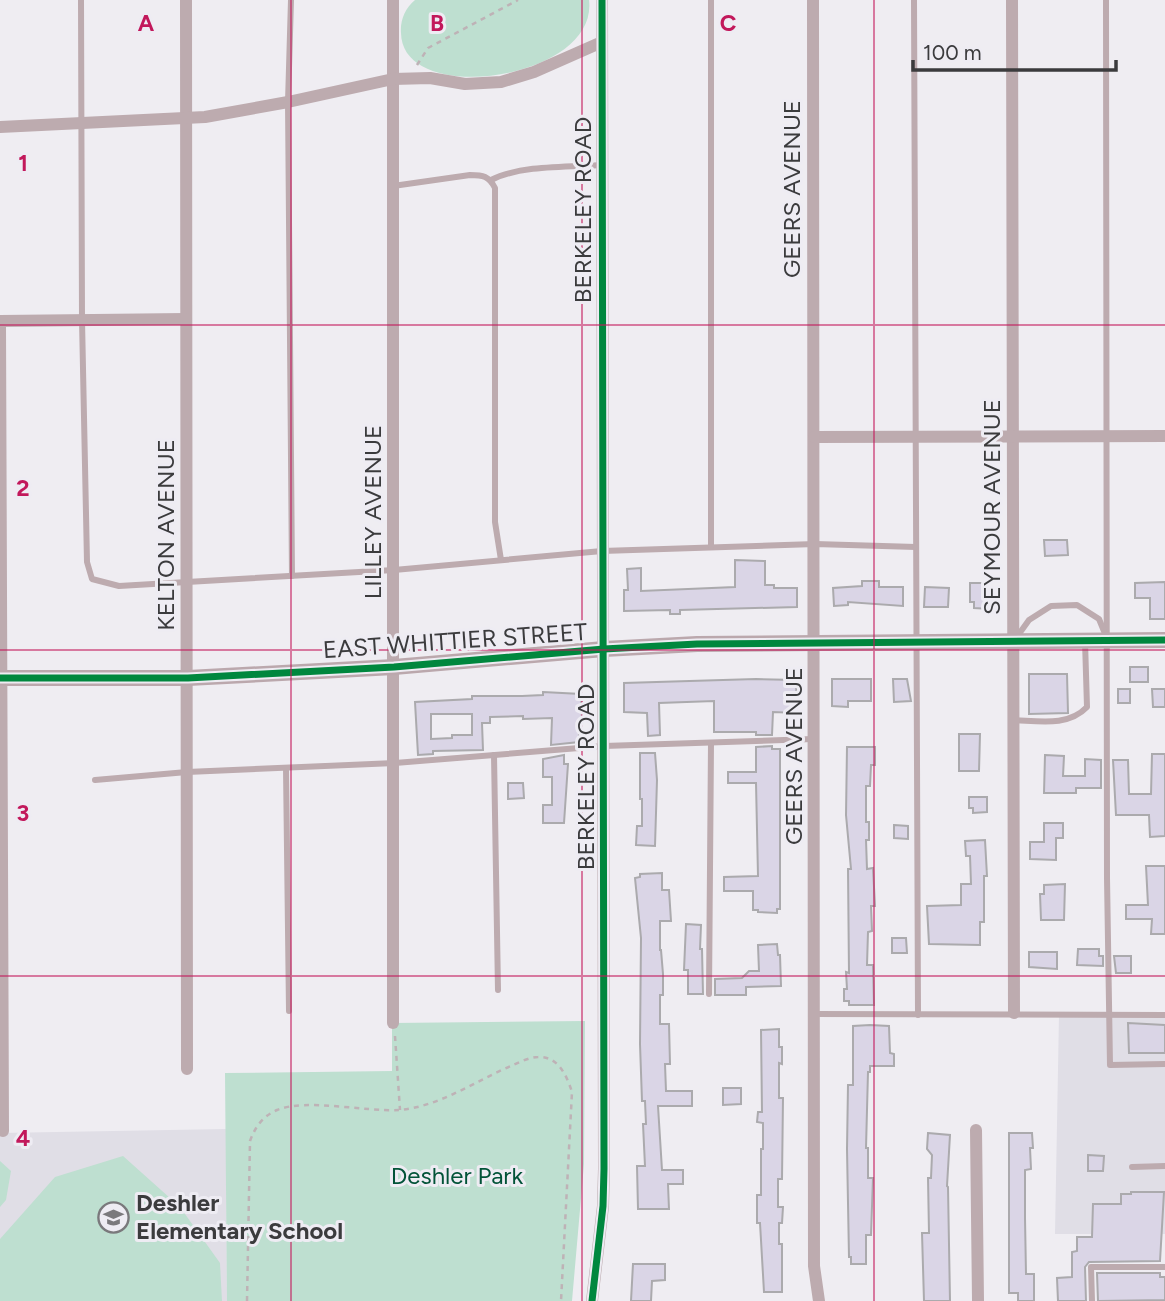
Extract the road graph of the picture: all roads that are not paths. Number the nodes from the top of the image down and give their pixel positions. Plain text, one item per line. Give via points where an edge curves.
1 (81, 0) edge
2 (186, 0) edge
3 (291, 0) edge
4 (393, 0) edge
5 (602, 0) edge
6 (711, 0) edge
7 (813, 0) edge
8 (914, 0) edge
9 (1012, 0) edge
10 (1106, 0) edge
11 (602, 42) junction
12 (393, 79) junction
13 (288, 102) junction
14 (186, 118) junction
15 (81, 124) junction
16 (0, 127) edge
17 (602, 165) junction
18 (491, 180) junction
19 (393, 186) junction
20 (187, 319) junction
21 (82, 320) junction
22 (0, 323) edge
23 (0, 404) edge
24 (1013, 436) junction
25 (1108, 436) junction
26 (1165, 436) edge
27 (814, 437) junction
28 (914, 437) junction
29 (814, 544) junction
30 (711, 547) junction
31 (916, 547) junction
32 (602, 551) junction
33 (502, 560) junction
34 (394, 570) junction
35 (292, 576) junction
36 (187, 582) junction
37 (1165, 640) edge
38 (1085, 641) junction
39 (1108, 641) junction
40 (815, 642) junction
41 (1013, 642) junction
42 (917, 643) junction
43 (604, 649) junction
44 (394, 667) junction
45 (1, 678) edge
46 (188, 678) junction
47 (1013, 720) junction
48 (815, 739) junction
49 (710, 743) junction
50 (604, 746) junction
51 (494, 755) junction
52 (395, 763) junction
53 (286, 768) junction
54 (187, 772) junction
55 (96, 780) dead end
56 (498, 990) dead end
57 (709, 994) dead end
58 (289, 1011) dead end
59 (1014, 1013) junction
60 (814, 1014) junction
61 (1108, 1014) junction
62 (918, 1015) junction
63 (1165, 1015) edge
64 (393, 1023) road end
65 (1165, 1064) edge
66 (187, 1069) dead end
67 (976, 1130) dead end
68 (4, 1131) dead end
69 (1165, 1166) edge
70 (1132, 1167) dead end
71 (1165, 1267) edge
72 (592, 1301) edge
73 (819, 1301) edge
74 (978, 1301) edge
75 (1092, 1301) edge

1 - 15 lane
2 - 14 street, KELTON AVENUE
3 - 13 lane
4 - 12 street, LILLEY AVENUE
5 - 11 street, BERKELEY ROAD
6 - 30 lane
7 - 27 street, GEERS AVENUE
8 - 28 lane
9 - 24 street, SEYMOUR AVENUE
10 - 25 lane
11 - 12 street via 501,82
11 - 17 street, BERKELEY ROAD
12 - 13 street
12 - 19 street, LILLEY AVENUE
13 - 14 street
13 - 35 lane
14 - 15 street
14 - 20 street, KELTON AVENUE
15 - 16 street
15 - 21 lane
17 - 18 lane via 520,171
17 - 32 street, BERKELEY ROAD
18 - 19 lane via 470,175
18 - 33 lane via 495,188 495,523
19 - 34 street, LILLEY AVENUE
20 - 21 street
20 - 36 street, KELTON AVENUE
21 - 22 street
21 - 36 lane via 87,562 92,579 119,586
22 - 23 street
23 - 45 street
24 - 25 street
24 - 28 street
24 - 41 street, SEYMOUR AVENUE
25 - 26 street
25 - 39 lane
27 - 28 street
27 - 29 street, GEERS AVENUE
28 - 31 lane
29 - 30 lane
29 - 31 lane
29 - 40 street, GEERS AVENUE
30 - 32 lane
31 - 42 lane
32 - 33 lane
32 - 43 street, BERKELEY ROAD
33 - 34 lane
34 - 35 lane
34 - 44 street, LILLEY AVENUE
35 - 36 lane
36 - 46 street, KELTON AVENUE
37 - 39 street, EAST WHITTIER STREET
38 - 39 street, EAST WHITTIER STREET
38 - 41 street, EAST WHITTIER STREET
38 - 47 lane via 1087,707 1079,716 1063,721
39 - 41 lane via 1099,619 1077,605 1051,606 1029,620
39 - 61 lane
40 - 42 street, EAST WHITTIER STREET
40 - 43 street, EAST WHITTIER STREET
40 - 48 street, GEERS AVENUE
41 - 42 street, EAST WHITTIER STREET
41 - 47 street, SEYMOUR AVENUE
42 - 62 lane
43 - 44 street, EAST WHITTIER STREET
43 - 50 street, BERKELEY ROAD
44 - 46 street, EAST WHITTIER STREET
44 - 52 street, LILLEY AVENUE
45 - 46 street, EAST WHITTIER STREET
45 - 68 street
46 - 54 street, KELTON AVENUE
47 - 59 street, SEYMOUR AVENUE
48 - 49 lane
48 - 60 street, GEERS AVENUE
49 - 50 lane
49 - 57 lane
50 - 51 lane
50 - 72 street, BERKELEY ROAD via 604,1169
51 - 52 lane
51 - 56 lane
52 - 53 lane
52 - 64 street, LILLEY AVENUE
53 - 54 lane
53 - 58 lane
54 - 55 lane
54 - 66 street, KELTON AVENUE
59 - 61 lane
59 - 62 lane
60 - 62 lane
60 - 73 street, GEERS AVENUE via 814,1266
61 - 63 lane
61 - 65 lane via 1110,1065
67 - 74 street
69 - 70 lane
71 - 75 lane via 1091,1267

